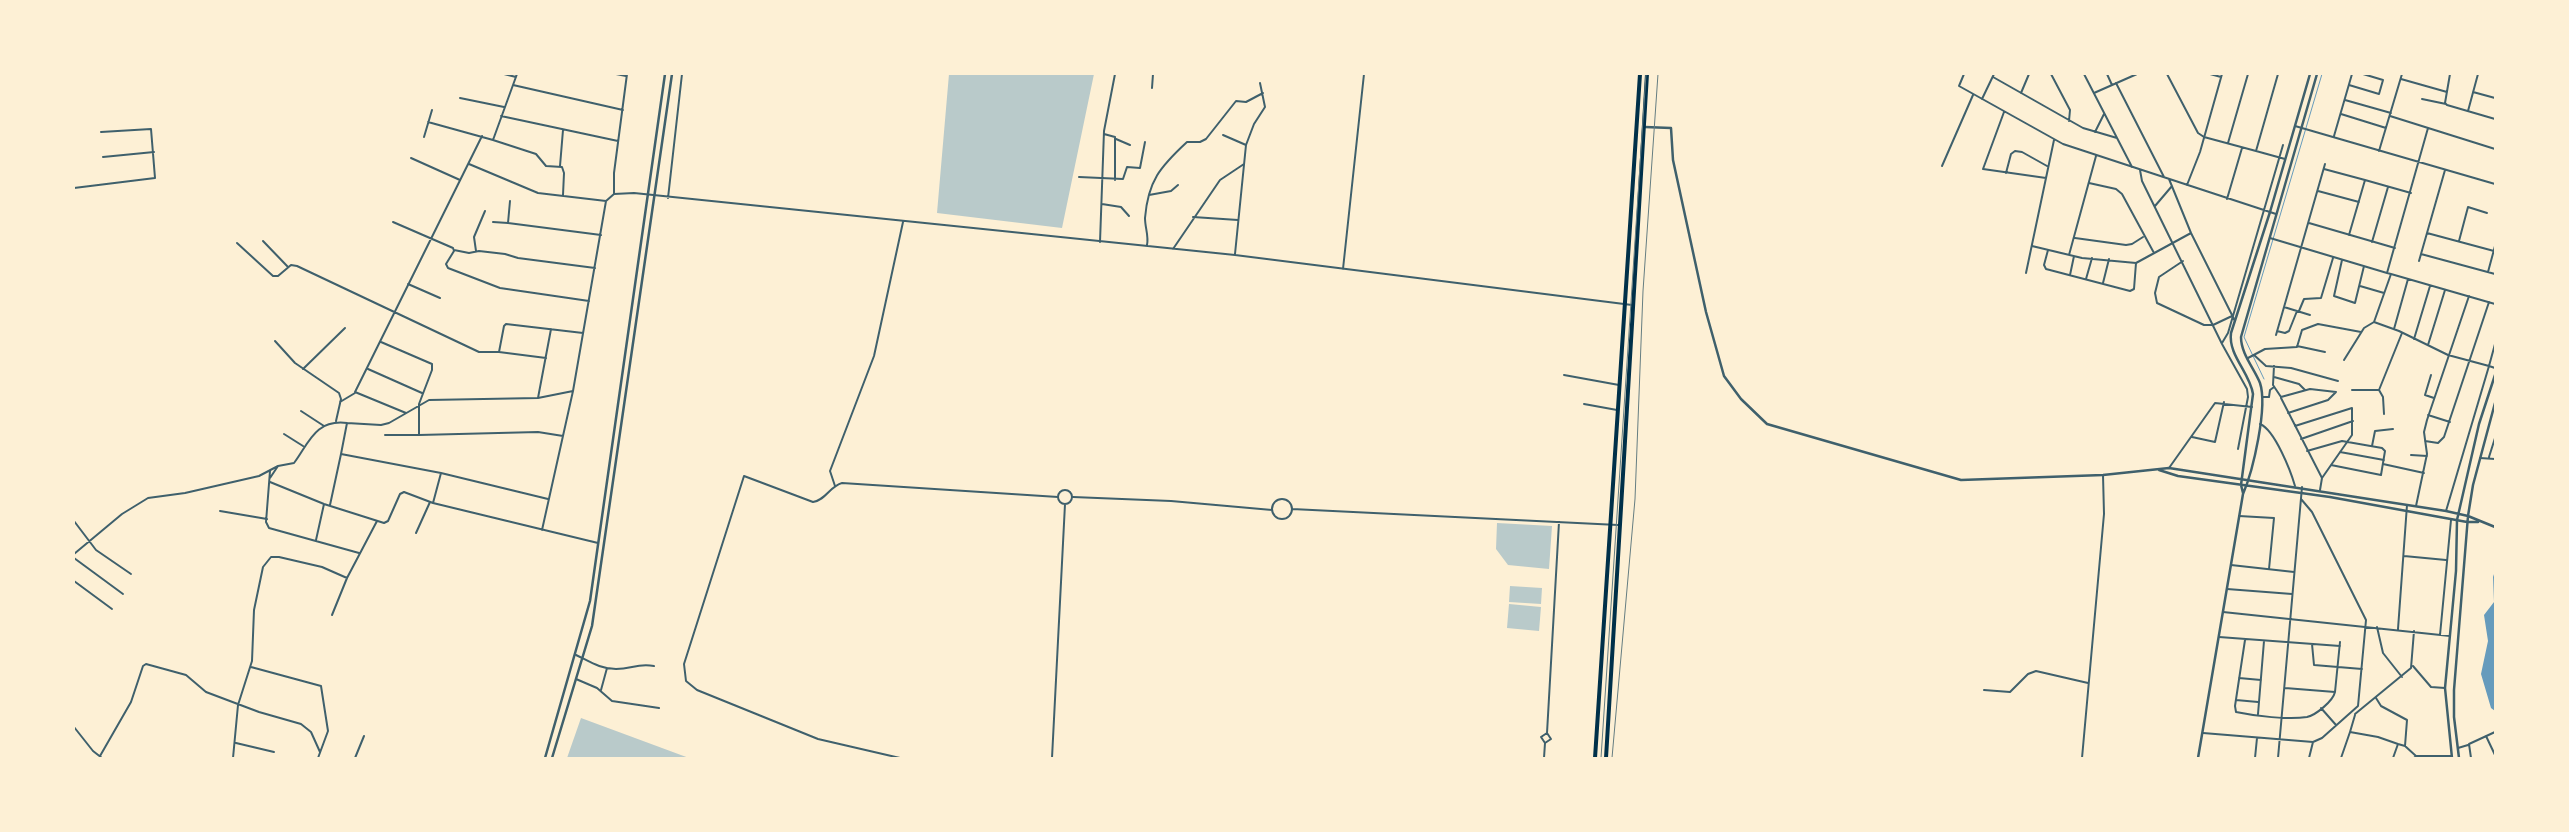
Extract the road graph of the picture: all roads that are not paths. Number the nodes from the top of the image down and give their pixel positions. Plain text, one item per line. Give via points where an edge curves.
1 (504, 74) edge
2 (616, 74) edge
3 (665, 74) edge
4 (672, 74) edge
5 (682, 74) edge
6 (1115, 74) edge
7 (1154, 74) edge
8 (1364, 74) edge
9 (1640, 74) edge
10 (1647, 74) edge
11 (1964, 74) edge
12 (2030, 74) edge
13 (2051, 74) edge
14 (2084, 74) edge
15 (2107, 74) edge
16 (2136, 74) edge
17 (2167, 74) edge
18 (2210, 74) edge
19 (2248, 74) edge
20 (2278, 74) edge
21 (2310, 74) edge
22 (2317, 74) edge
23 (2352, 74) edge
24 (2363, 74) edge
25 (2385, 74) edge
26 (2402, 74) edge
27 (2450, 74) edge
28 (2478, 74) edge
29 (517, 75) edge
30 (626, 75) edge
31 (1994, 75) edge
32 (2221, 75) edge
33 (2401, 79) junction
34 (2384, 80) junction
35 (1260, 83) dead end
36 (2116, 84) junction
37 (513, 85) junction
38 (2112, 85) junction
39 (2349, 85) junction
40 (1152, 88) dead end
41 (2447, 92) junction
42 (2474, 92) junction
43 (1263, 93) junction
44 (2021, 93) junction
45 (2094, 93) junction
46 (1973, 94) junction
47 (460, 98) dead end
48 (2495, 98) edge
49 (1982, 99) junction
50 (2344, 100) junction
51 (2422, 100) dead end
52 (2446, 104) junction
53 (504, 106) junction
54 (432, 110) dead end
55 (623, 110) junction
56 (2004, 112) junction
57 (2468, 112) junction
58 (2104, 113) junction
59 (2340, 114) junction
60 (2390, 115) junction
61 (501, 116) junction
62 (2495, 119) edge
63 (2069, 121) junction
64 (428, 122) junction
65 (2295, 126) junction
66 (1643, 127) junction
67 (2301, 128) junction
68 (2386, 128) junction
69 (2428, 128) junction
70 (563, 130) junction
71 (101, 132) dead end
72 (2095, 132) junction
73 (1104, 134) junction
74 (1223, 135) dead end
75 (482, 136) junction
76 (2334, 136) junction
77 (424, 137) dead end
78 (2204, 137) junction
79 (1115, 138) junction
80 (2117, 138) junction
81 (493, 140) junction
82 (2054, 140) junction
83 (619, 142) junction
84 (1145, 142) dead end
85 (2228, 143) junction
86 (1130, 145) dead end
87 (1246, 145) junction
88 (2283, 145) dead end
89 (2242, 147) junction
90 (2495, 149) edge
91 (2256, 151) junction
92 (2379, 151) junction
93 (154, 152) junction
94 (2096, 156) junction
95 (103, 157) dead end
96 (2279, 157) junction
97 (411, 158) dead end
98 (2286, 159) junction
99 (2420, 162) junction
100 (468, 164) junction
101 (1244, 164) junction
102 (2325, 164) dead end
103 (560, 166) junction
104 (1942, 166) dead end
105 (2048, 166) junction
106 (2132, 167) junction
107 (2324, 169) junction
108 (2140, 170) junction
109 (2446, 170) junction
110 (2006, 173) junction
111 (1079, 176) dead end
112 (1102, 178) junction
113 (2046, 178) junction
114 (2164, 178) junction
115 (2169, 179) junction
116 (460, 180) junction
117 (1115, 180) junction
118 (2365, 180) junction
119 (2089, 183) junction
120 (2495, 184) edge
121 (1178, 185) dead end
122 (2172, 186) junction
123 (2187, 186) junction
124 (2388, 187) junction
125 (74, 188) edge
126 (2318, 191) junction
127 (2411, 193) junction
128 (614, 194) junction
129 (563, 196) junction
130 (648, 196) junction
131 (1149, 196) junction
132 (655, 197) junction
133 (668, 198) junction
134 (2226, 199) junction
135 (510, 200) dead end
136 (606, 201) junction
137 (2359, 202) junction
138 (1102, 204) junction
139 (2155, 206) junction
140 (485, 211) dead end
141 (2265, 211) junction
142 (2270, 212) junction
143 (2488, 213) dead end
144 (2276, 214) junction
145 (1129, 216) dead end
146 (1193, 217) junction
147 (1238, 220) junction
148 (393, 222) dead end
149 (494, 222) dead end
150 (902, 222) junction
151 (508, 223) junction
152 (2308, 223) junction
153 (2191, 232) junction
154 (2427, 233) junction
155 (601, 235) junction
156 (2349, 235) junction
157 (2143, 237) dead end
158 (430, 238) junction
159 (2075, 238) junction
160 (2269, 238) junction
161 (263, 241) dead end
162 (2173, 241) junction
163 (2458, 241) junction
164 (1100, 242) junction
165 (2372, 242) junction
166 (237, 243) dead end
167 (1147, 246) junction
168 (2032, 246) junction
169 (2495, 246) edge
170 (2302, 248) junction
171 (2395, 248) junction
172 (1173, 249) junction
173 (2048, 249) junction
174 (454, 250) junction
175 (476, 251) junction
176 (2494, 251) junction
177 (2154, 253) junction
178 (2421, 254) junction
179 (2069, 255) junction
180 (1235, 256) junction
181 (2074, 256) junction
182 (2334, 257) junction
183 (2092, 258) junction
184 (2109, 259) junction
185 (2342, 260) junction
186 (2183, 261) junction
187 (2419, 261) dead end
188 (2136, 263) junction
189 (2364, 266) junction
190 (288, 267) junction
191 (595, 268) junction
192 (1343, 269) junction
193 (2488, 272) junction
194 (2026, 273) dead end
195 (2389, 274) junction
196 (2495, 274) edge
197 (2070, 275) junction
198 (2086, 279) junction
199 (2408, 279) junction
200 (408, 284) junction
201 (2103, 284) junction
202 (2430, 285) junction
203 (2359, 286) junction
204 (2445, 289) junction
205 (2384, 293) junction
206 (2469, 296) junction
207 (440, 298) dead end
208 (589, 301) junction
209 (2490, 302) junction
210 (1624, 304) junction
211 (2495, 304) edge
212 (1634, 305) junction
213 (2283, 307) junction
214 (2298, 311) junction
215 (394, 312) junction
216 (2310, 315) dead end
217 (2232, 317) junction
218 (2235, 321) junction
219 (2374, 322) junction
220 (2213, 325) junction
221 (345, 328) dead end
222 (551, 329) junction
223 (2394, 329) junction
224 (2276, 331) junction
225 (2361, 332) junction
226 (2402, 332) junction
227 (583, 333) junction
228 (2276, 335) dead end
229 (2414, 339) junction
230 (275, 341) dead end
231 (381, 342) junction
232 (2222, 344) junction
233 (2495, 344) edge
234 (2428, 345) junction
235 (2297, 346) junction
236 (499, 352) junction
237 (2324, 352) dead end
238 (2253, 355) junction
239 (2448, 355) junction
240 (546, 358) junction
241 (2248, 358) junction
242 (2344, 360) dead end
243 (2471, 361) junction
244 (2274, 366) junction
245 (2489, 366) junction
246 (367, 368) junction
247 (2495, 368) edge
248 (303, 370) junction
249 (1564, 375) dead end
250 (2431, 375) dead end
251 (2495, 375) edge
252 (2273, 377) junction
253 (2338, 382) dead end
254 (1619, 385) junction
255 (2274, 387) junction
256 (2305, 390) junction
257 (2352, 390) dead end
258 (2379, 390) junction
259 (573, 391) junction
260 (356, 392) junction
261 (422, 394) junction
262 (2262, 397) junction
263 (2281, 397) junction
264 (538, 398) junction
265 (2434, 398) junction
266 (340, 402) junction
267 (2224, 402) junction
268 (2495, 403) edge
269 (419, 404) junction
270 (1584, 404) dead end
271 (2247, 406) junction
272 (2252, 407) junction
273 (1617, 410) junction
274 (301, 411) dead end
275 (2288, 413) junction
276 (407, 414) junction
277 (2384, 414) dead end
278 (2428, 415) junction
279 (336, 421) junction
280 (2353, 421) junction
281 (2450, 422) junction
282 (347, 423) junction
283 (2259, 424) junction
284 (325, 426) junction
285 (2295, 426) junction
286 (2393, 429) dead end
287 (284, 434) dead end
288 (385, 435) dead end
289 (419, 435) junction
290 (563, 436) junction
291 (2191, 437) junction
292 (2301, 438) junction
293 (2495, 438) edge
294 (2425, 440) junction
295 (2347, 442) junction
296 (2372, 446) junction
297 (303, 447) junction
298 (2238, 449) dead end
299 (2307, 451) junction
300 (2340, 452) junction
301 (341, 454) junction
302 (2411, 455) dead end
303 (2427, 456) junction
304 (2489, 457) junction
305 (2480, 458) junction
306 (2495, 459) edge
307 (2384, 460) junction
308 (2383, 464) junction
309 (2331, 465) junction
310 (278, 466) junction
311 (2168, 468) junction
312 (2158, 469) junction
313 (270, 471) junction
314 (2424, 472) junction
315 (441, 473) junction
316 (2104, 475) junction
317 (270, 478) junction
318 (2322, 478) junction
319 (2242, 480) junction
320 (2248, 481) junction
321 (270, 482) junction
322 (2241, 485) junction
323 (835, 486) junction
324 (2246, 486) junction
325 (2295, 486) junction
326 (2302, 487) junction
327 (2320, 490) junction
328 (2302, 493) junction
329 (2243, 494) junction
330 (1058, 497) junction
331 (1073, 497) junction
332 (548, 499) junction
333 (2301, 499) junction
334 (430, 502) junction
335 (324, 504) junction
336 (433, 504) junction
337 (1065, 504) junction
338 (2407, 505) junction
339 (330, 506) junction
340 (2416, 506) junction
341 (1292, 509) junction
342 (1272, 510) junction
343 (2406, 510) junction
344 (220, 511) dead end
345 (2446, 512) junction
346 (2458, 514) junction
347 (2239, 516) junction
348 (2468, 516) junction
349 (267, 519) junction
350 (2451, 519) junction
351 (2457, 520) junction
352 (74, 521) edge
353 (378, 521) junction
354 (1559, 522) junction
355 (2467, 522) junction
356 (2479, 522) junction
357 (1610, 524) junction
358 (1621, 525) junction
359 (2495, 527) edge
360 (542, 530) junction
361 (416, 534) dead end
362 (316, 540) junction
363 (89, 541) junction
364 (598, 543) junction
365 (359, 553) junction
366 (74, 554) edge
367 (2404, 556) junction
368 (74, 558) edge
369 (2447, 560) junction
370 (2231, 565) junction
371 (2269, 569) junction
372 (2294, 572) junction
373 (131, 574) dead end
374 (347, 578) junction
375 (74, 581) edge
376 (592, 587) junction
377 (598, 589) junction
378 (2227, 589) junction
379 (123, 594) dead end
380 (2292, 594) junction
381 (112, 609) dead end
382 (2223, 612) junction
383 (332, 615) dead end
384 (2290, 618) junction
385 (2366, 625) junction
386 (2377, 627) junction
387 (2398, 629) junction
388 (2414, 631) junction
389 (2440, 635) junction
390 (2450, 636) junction
391 (2219, 637) junction
392 (2244, 640) junction
393 (2264, 642) junction
394 (2289, 642) junction
395 (2340, 642) dead end
396 (2312, 644) junction
397 (2340, 646) junction
398 (576, 655) junction
399 (583, 658) junction
400 (654, 666) dead end
401 (2412, 666) junction
402 (251, 667) junction
403 (607, 668) junction
404 (2338, 668) junction
405 (2362, 669) junction
406 (2402, 677) junction
407 (2239, 678) junction
408 (576, 680) junction
409 (2261, 680) junction
410 (2088, 683) junction
411 (2284, 688) junction
412 (2446, 688) junction
413 (1984, 690) dead end
414 (600, 691) junction
415 (2335, 692) junction
416 (2376, 698) junction
417 (2236, 700) junction
418 (2259, 702) junction
419 (238, 704) junction
420 (659, 708) dead end
421 (2321, 708) junction
422 (2355, 710) junction
423 (2258, 714) junction
424 (2355, 714) junction
425 (2282, 716) junction
426 (2336, 726) junction
427 (74, 727) edge
428 (2350, 732) junction
429 (2495, 732) edge
430 (1546, 733) junction
431 (2203, 733) junction
432 (364, 736) dead end
433 (2486, 736) junction
434 (2258, 738) junction
435 (2280, 739) junction
436 (2313, 742) junction
437 (236, 743) junction
438 (1546, 743) junction
439 (2398, 744) junction
440 (2469, 744) junction
441 (2405, 746) junction
442 (2458, 748) junction
443 (274, 752) dead end
444 (320, 752) junction
445 (2495, 755) edge
446 (101, 757) edge
447 (2415, 757) edge
448 (2452, 757) edge
449 (233, 758) edge
450 (318, 758) edge
451 (355, 758) edge
452 (545, 758) edge
453 (552, 758) edge
454 (900, 758) edge
455 (1052, 758) edge
456 (1544, 758) edge
457 (1595, 758) edge
458 (1606, 758) edge
459 (2082, 758) edge
460 (2198, 758) edge
461 (2255, 758) edge
462 (2278, 758) edge
463 (2309, 758) edge
464 (2341, 758) edge
465 (2393, 758) edge
466 (2460, 758) edge
467 (2471, 758) edge

1 - 29 street
2 - 30 street
3 - 130 street
4 - 132 street
5 - 133 street
6 - 73 street
7 - 40 street
8 - 192 street
9 - 210 highway
10 - 66 highway
11 - 46 street via 1959,86
12 - 44 street
13 - 63 street via 2070,110
14 - 45 street
15 - 38 street
16 - 36 street
17 - 78 street via 2194,128
18 - 32 street
19 - 85 street
20 - 91 street
21 - 65 street
22 - 67 street
23 - 39 street
24 - 34 street
25 - 34 street
26 - 33 street
27 - 41 street
28 - 42 street
29 - 37 street
30 - 55 street
31 - 44 street
31 - 49 street
32 - 78 street
33 - 41 street
33 - 60 street
34 - 39 street via 2379,94
35 - 43 street
36 - 38 street
36 - 114 street
37 - 53 street
37 - 55 street
38 - 45 street
39 - 50 street
41 - 52 street
42 - 48 street
42 - 57 street
43 - 87 street via 1265,107
43 - 131 street via 1246,102 1236,101 1206,139 1184,144 1155,176
44 - 63 street
45 - 58 street
46 - 49 street
46 - 104 street
47 - 53 street
49 - 56 street
50 - 59 street
50 - 60 street
51 - 52 street
52 - 57 street
53 - 61 street
54 - 64 street
55 - 83 street
56 - 82 street
56 - 110 street via 1983,166 1986,170
57 - 62 street
58 - 72 street
58 - 80 street
59 - 68 street
59 - 76 street
60 - 68 street
60 - 69 street
61 - 70 street
61 - 81 street
63 - 72 street
64 - 75 street
64 - 77 street
65 - 67 street
65 - 98 street
66 - 212 highway
66 - 316 street via 1671,128 1673,160 1706,312 1724,376 1741,399 1767,424 1961,480
67 - 76 street
67 - 144 street
68 - 92 street
69 - 90 street
69 - 99 street
70 - 83 street
70 - 103 street
71 - 93 street via 149,128
72 - 80 street
73 - 79 street
73 - 112 street
74 - 87 street
75 - 81 street
75 - 100 street
76 - 92 street
78 - 85 street
78 - 123 street
79 - 86 street
79 - 117 street
80 - 106 street
81 - 103 street via 536,154 546,166
82 - 94 street
82 - 105 street
83 - 128 street
84 - 117 street via 1139,168 1128,166 1124,178
85 - 89 street
87 - 101 street
88 - 96 street
89 - 91 street
89 - 134 street
91 - 96 street
92 - 99 street
93 - 95 street
93 - 125 street via 156,176 153,180
94 - 106 street
94 - 119 street
96 - 98 street
96 - 141 street
97 - 116 street
98 - 142 street
99 - 109 street
99 - 127 street
100 - 116 street
100 - 129 street via 538,192
101 - 146 street via 1222,178
101 - 147 street
102 - 107 street
103 - 129 street via 564,174
105 - 110 street via 2015,151
105 - 113 street
106 - 108 street
107 - 118 street
107 - 126 street
108 - 114 street
108 - 139 street via 2140,177
109 - 120 street
109 - 154 street
110 - 113 street
111 - 112 street
112 - 117 street
112 - 138 street
113 - 168 street
114 - 115 street
115 - 122 street
115 - 123 street
116 - 158 street
118 - 124 street
118 - 137 street
119 - 159 street
119 - 177 street via 2116,189 2122,194
121 - 131 street via 1171,192
122 - 139 street
122 - 153 street
123 - 134 street
124 - 127 street
124 - 165 street
126 - 137 street
126 - 152 street
127 - 171 street
128 - 130 street
128 - 136 street
129 - 136 street
130 - 132 street
130 - 364 street
131 - 167 street via 1145,220
132 - 133 street
132 - 377 street
133 - 150 street
134 - 141 street
135 - 151 street
136 - 155 street
137 - 156 street
138 - 145 street via 1121,207
138 - 164 street
139 - 162 street
140 - 175 street via 474,237
141 - 142 street
141 - 217 street
142 - 144 street
142 - 218 street
143 - 163 street via 2468,207
144 - 160 street
146 - 147 street
146 - 172 street
147 - 180 street
148 - 158 street
149 - 151 street
150 - 164 street
150 - 323 street via 874,356 830,471
151 - 155 street
152 - 156 street
152 - 170 street
153 - 162 street
153 - 217 street
154 - 163 street
154 - 178 street
155 - 191 street
156 - 165 street
157 - 159 street via 2126,245
158 - 174 street
158 - 200 street
159 - 179 street
160 - 170 street
160 - 241 street via 2241,337
161 - 190 street
162 - 177 street
162 - 186 street
163 - 176 street
164 - 167 street
165 - 171 street
166 - 190 street via 274,276
167 - 172 street
168 - 173 street
168 - 194 street
169 - 176 street
170 - 182 street
170 - 213 street
171 - 195 street
172 - 180 street
173 - 179 street
173 - 197 street via 2045,268
174 - 175 street
174 - 208 street via 447,267 489,285
175 - 191 street
176 - 193 street
177 - 188 street
178 - 187 street
178 - 193 street
179 - 181 street
180 - 192 street
181 - 183 street
181 - 197 street
182 - 185 street
182 - 214 street via 2321,298 2304,299
183 - 184 street
183 - 198 street
184 - 188 street
184 - 201 street
185 - 189 street
185 - 203 street via 2334,296 2355,303
186 - 220 street
186 - 220 street via 2159,277 2156,300 2163,307 2197,322
188 - 201 street via 2133,290
189 - 195 street
189 - 203 street
190 - 215 street via 297,266
191 - 208 street
192 - 210 street
193 - 196 street
195 - 199 street
195 - 205 street
197 - 198 street
198 - 201 street
199 - 202 street
199 - 223 street
200 - 207 street
200 - 215 street
202 - 204 street
202 - 229 street
203 - 205 street
204 - 206 street
204 - 234 street
205 - 219 street
206 - 209 street
206 - 239 street
208 - 227 street
209 - 211 street
209 - 243 street
210 - 212 street
210 - 254 highway
212 - 358 highway
213 - 214 street
213 - 224 street
214 - 216 street
214 - 224 street via 2288,332
215 - 231 street
215 - 236 street via 479,352
217 - 218 street
217 - 220 street
217 - 232 street
218 - 272 street via 2231,343 2252,388
219 - 223 street
219 - 225 street
220 - 232 street
221 - 248 street
222 - 227 street
222 - 236 street via 504,324
222 - 240 street
223 - 226 street
224 - 228 street
225 - 235 street via 2315,324 2302,330
225 - 242 street
226 - 229 street
226 - 258 street
227 - 259 street
229 - 234 street
230 - 248 street
231 - 246 street
231 - 261 street via 432,364
232 - 271 street via 2245,384
233 - 245 street
234 - 239 street
235 - 237 street
235 - 238 street via 2265,348
236 - 240 street
238 - 241 street
238 - 244 street via 2262,364
239 - 243 street
239 - 265 street
240 - 264 street
241 - 262 street via 2260,384
243 - 245 street
243 - 281 street
244 - 252 street
244 - 253 street
245 - 247 street
245 - 345 street
246 - 260 street
246 - 261 street
248 - 266 street via 336,391
249 - 254 street
250 - 265 street via 2425,395
251 - 346 street via 2479,424
252 - 255 street
252 - 256 street via 2299,384
254 - 273 highway
255 - 262 street via 2269,397
255 - 263 street
256 - 263 street
256 - 275 street via 2336,392 2328,400
257 - 258 street
258 - 277 street via 2383,395
259 - 264 street
259 - 290 street
260 - 266 street
260 - 276 street
261 - 269 street
262 - 283 street
263 - 275 street
264 - 269 street via 429,400
265 - 278 street
266 - 279 street
267 - 271 street
267 - 291 street via 2215,403
267 - 291 street via 2215,442
268 - 305 street
269 - 276 street
269 - 289 street
270 - 273 street
271 - 272 street
271 - 298 street
272 - 319 street
273 - 357 highway
274 - 284 street
275 - 285 street
276 - 282 street via 381,425
278 - 281 street
278 - 294 street
279 - 282 street
279 - 284 street
280 - 285 street via 2352,408
280 - 292 street
280 - 295 street via 2352,436
281 - 294 street via 2441,442
282 - 301 street
283 - 320 street
283 - 325 street via 2266,427 2289,468
284 - 297 street
285 - 292 street
286 - 296 street via 2375,431
287 - 297 street
288 - 289 street
289 - 290 street via 538,432
290 - 332 street
291 - 311 street
292 - 299 street
293 - 304 street
294 - 303 street
295 - 296 street
295 - 299 street via 2340,441
295 - 300 street
296 - 307 street via 2384,448
297 - 310 street via 294,463
299 - 318 street
300 - 307 street
300 - 309 street
301 - 315 street
301 - 339 street
302 - 303 street
303 - 314 street
304 - 305 street
304 - 306 street
305 - 348 street
307 - 308 street
308 - 309 street via 2381,475
308 - 314 street
309 - 318 street
310 - 313 street
310 - 317 street
311 - 312 street
311 - 319 street
312 - 316 street
312 - 322 street via 2178,476
313 - 317 street
313 - 363 street via 194,491 148,498
314 - 340 street
315 - 332 street
315 - 336 street
316 - 410 street via 2104,514
317 - 321 street
318 - 327 street
319 - 320 street
319 - 322 street
320 - 324 street
320 - 325 street
321 - 335 street
321 - 349 street
322 - 324 street
322 - 329 street
323 - 330 street via 848,483
323 - 454 street via 821,500 813,502 744,476 684,664 684,674 691,687 804,734
324 - 328 street
324 - 329 street
325 - 326 street
326 - 327 street
326 - 328 street
327 - 338 street
328 - 333 street
328 - 343 street
329 - 347 street
330 - 331 street via 1065,489
330 - 337 street
331 - 337 street
331 - 342 street
332 - 360 street
333 - 372 street
333 - 385 street via 2312,512
334 - 336 street
334 - 353 street via 402,492 388,521
334 - 361 street
335 - 339 street
335 - 362 street
336 - 360 street
337 - 455 street
338 - 340 street
338 - 343 street
339 - 353 street
340 - 345 street
341 - 342 street via 1289,516 1282,519
341 - 342 street via 1289,502 1282,500 1275,502
341 - 354 street
343 - 350 street
343 - 367 street
344 - 349 street
345 - 346 street
346 - 348 street
346 - 351 street
347 - 370 street
347 - 371 street via 2274,518
348 - 355 street
348 - 356 street
349 - 362 street via 267,526 272,530
350 - 351 street
350 - 369 street
351 - 355 street
351 - 390 street
352 - 363 street
353 - 365 street
354 - 357 street
354 - 430 street
355 - 356 street
355 - 442 street via 2454,690
356 - 359 street
357 - 358 street
357 - 457 highway
358 - 458 highway
360 - 364 street
362 - 365 street
363 - 366 street
363 - 373 street via 96,550
364 - 376 street
365 - 374 street
367 - 369 street
367 - 387 street
368 - 379 street
369 - 389 street
370 - 371 street
370 - 378 street
371 - 372 street
372 - 380 street
374 - 383 street
374 - 402 street via 315,565 274,556 269,558 262,570 254,610
375 - 381 street
376 - 377 street
376 - 398 street
377 - 399 street
378 - 380 street
378 - 382 street
380 - 384 street
382 - 384 street
382 - 391 street
384 - 385 street
384 - 394 street
385 - 386 street
385 - 405 street
386 - 387 street
386 - 406 street via 2383,653
387 - 388 street
388 - 389 street
388 - 401 street
389 - 390 street
390 - 412 street
391 - 392 street
391 - 431 street
392 - 393 street
392 - 407 street
393 - 394 street
393 - 409 street
394 - 396 street
394 - 411 street
395 - 397 street
396 - 397 street
396 - 404 street via 2312,664
397 - 404 street
398 - 399 street
398 - 452 street
399 - 403 street
399 - 408 street
400 - 403 street via 640,664 632,668
401 - 406 street
401 - 412 street via 2431,687
402 - 419 street
402 - 444 street via 321,686 328,728
403 - 414 street
404 - 405 street
404 - 415 street
405 - 422 street via 2359,702
406 - 416 street
407 - 409 street
407 - 417 street
408 - 414 street
408 - 453 street
409 - 418 street
410 - 413 street via 2036,671 2028,674 2010,692
410 - 459 street
411 - 415 street
411 - 425 street
412 - 448 street
414 - 420 street via 616,702
415 - 421 street via 2334,697
416 - 424 street
416 - 441 street via 2381,706 2406,720
417 - 418 street
417 - 423 street via 2236,712
418 - 423 street
419 - 437 street
419 - 444 street via 301,724 311,732
419 - 446 street via 202,691 186,675 144,664 131,702
421 - 425 street via 2308,716
421 - 426 street
422 - 424 street
422 - 426 street
423 - 425 street
424 - 428 street
425 - 435 street
426 - 436 street
427 - 446 street
428 - 439 street
428 - 464 street
429 - 433 street
430 - 438 street via 1551,739
430 - 438 street via 1541,737
431 - 434 street
431 - 460 street
432 - 451 street
433 - 440 street
433 - 445 street
434 - 435 street
434 - 461 street
435 - 436 street
435 - 462 street
436 - 463 street
437 - 443 street
437 - 449 street
438 - 456 street
439 - 441 street
439 - 465 street
440 - 442 street
440 - 467 street
441 - 447 street
442 - 466 street
444 - 450 street
447 - 448 street

